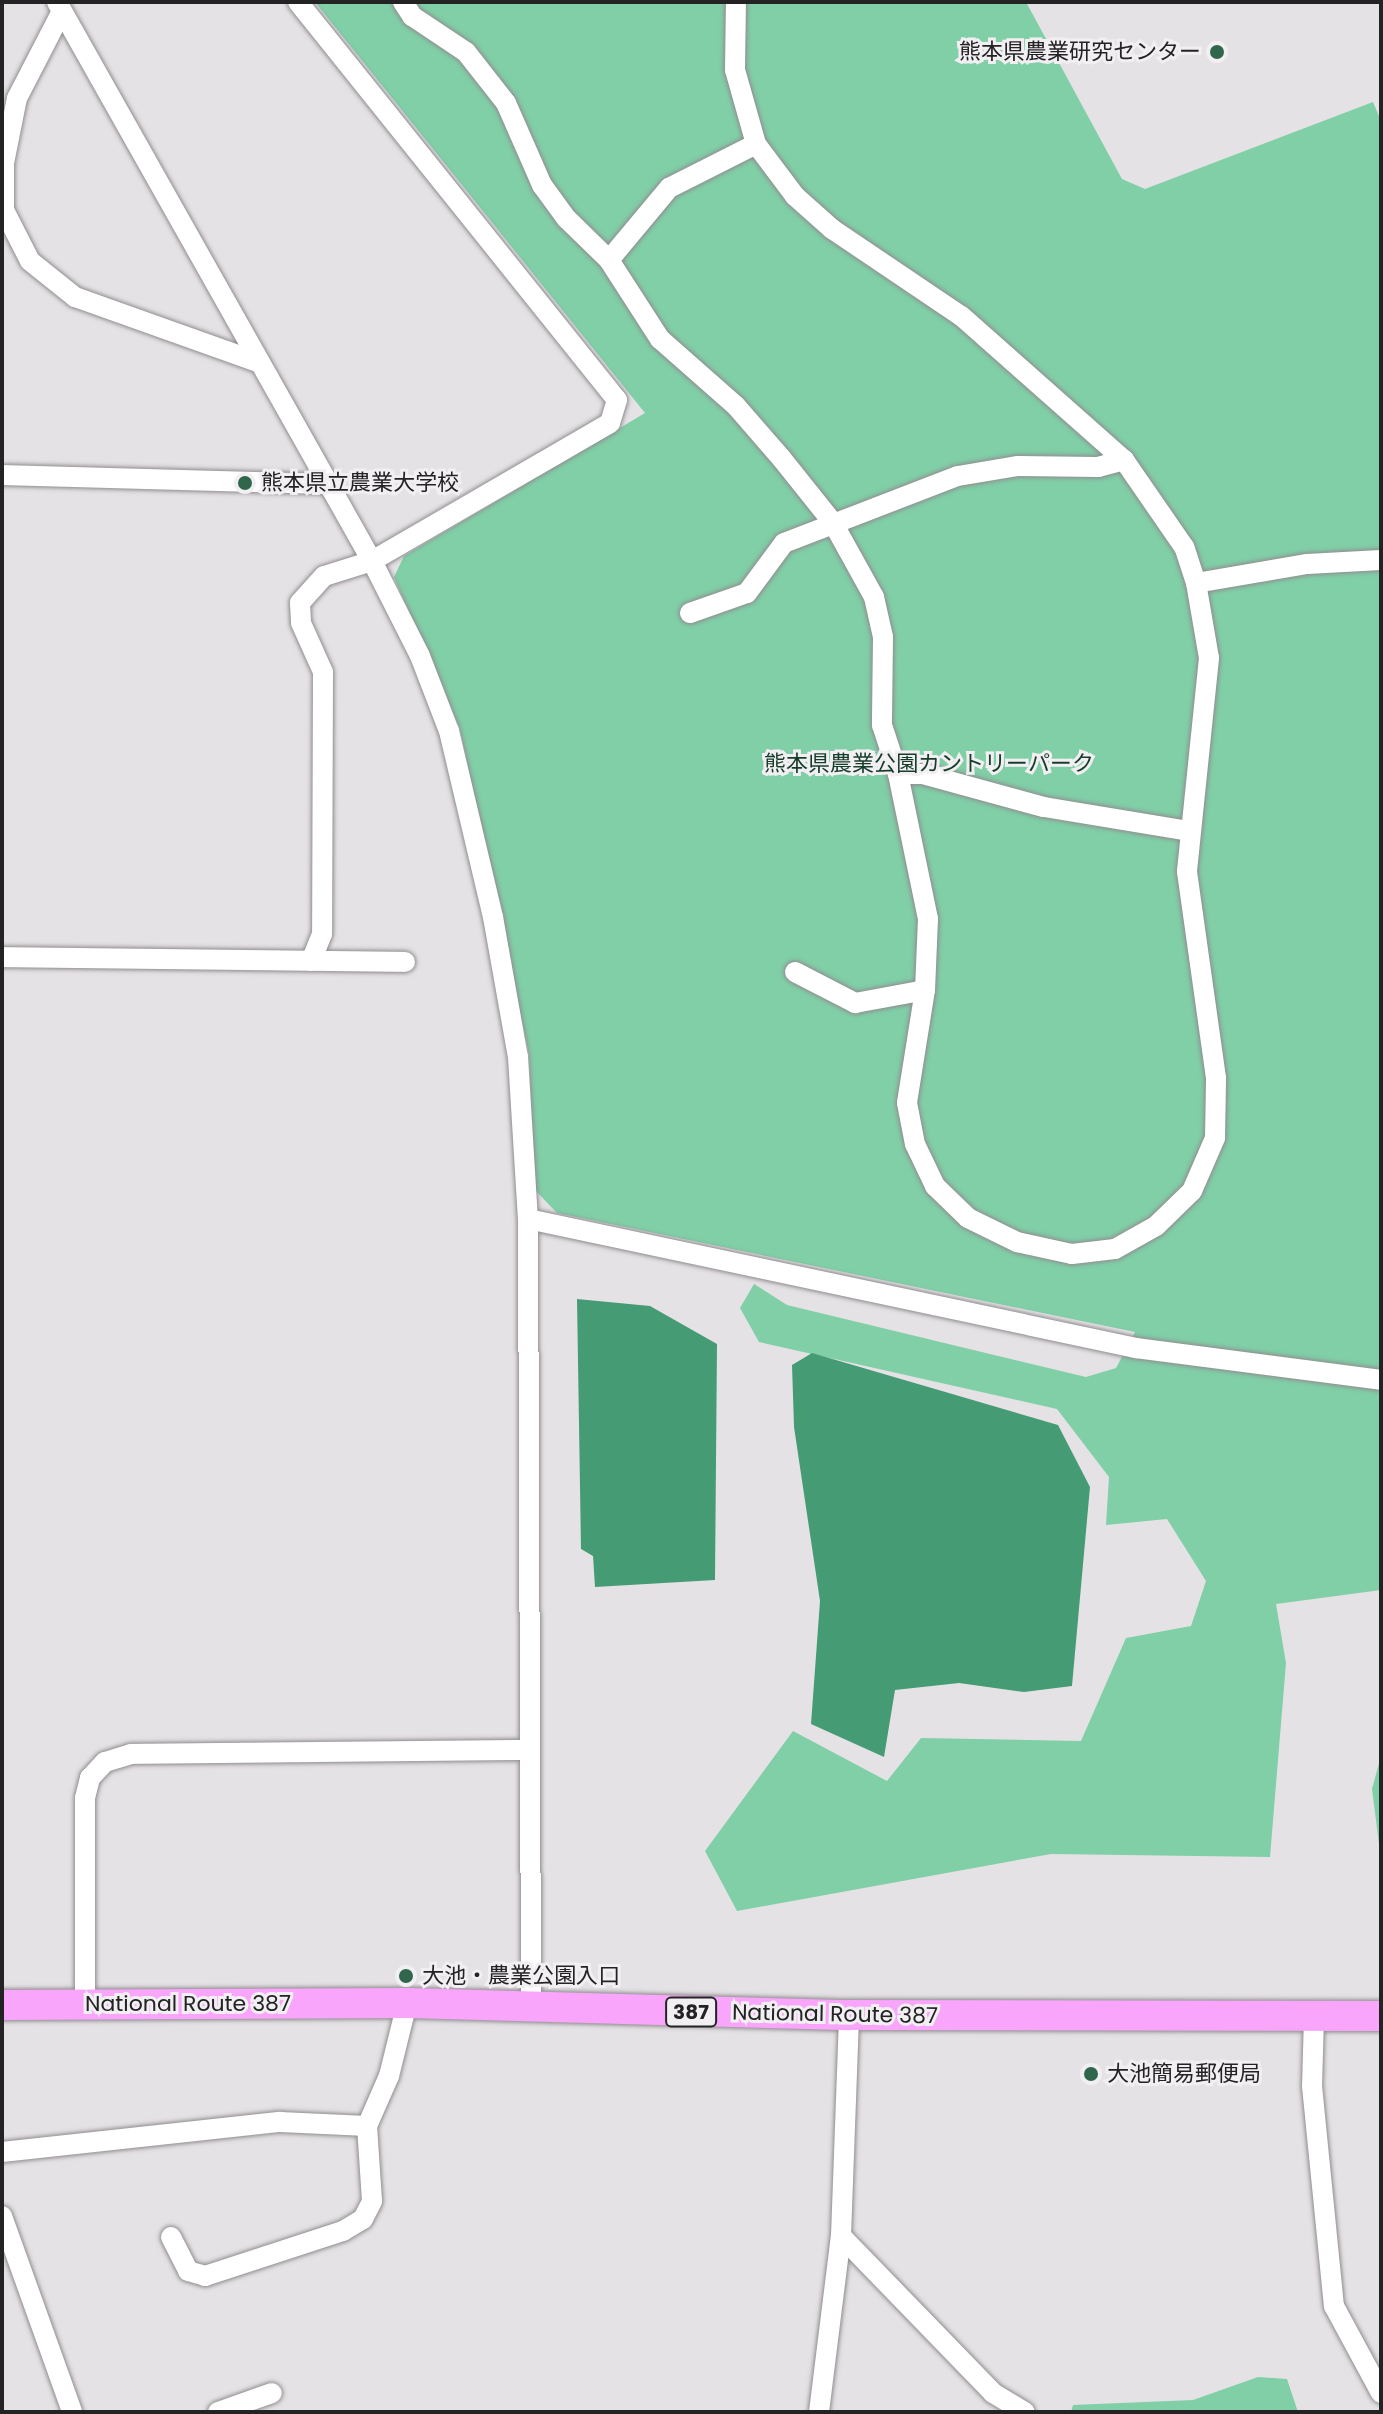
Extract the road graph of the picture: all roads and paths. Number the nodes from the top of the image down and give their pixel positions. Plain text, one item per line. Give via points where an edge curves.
1 (298, 2) edge
2 (403, 2) edge
3 (736, 2) edge
4 (60, 6) edge
5 (756, 144) junction
6 (609, 260) junction
7 (260, 363) junction
8 (1124, 460) junction
9 (2, 475) edge
10 (326, 484) junction
11 (833, 523) junction
12 (1381, 560) edge
13 (372, 561) junction
14 (1196, 583) junction
15 (690, 613) dead end
16 (898, 774) junction
17 (1189, 831) junction
18 (2, 957) edge
19 (311, 961) junction
20 (405, 962) dead end
21 (795, 972) dead end
22 (925, 990) junction
23 (528, 1219) junction
24 (1381, 1380) edge
25 (530, 1750) junction
26 (407, 2003) junction
27 (2, 2005) edge
28 (85, 2005) junction
29 (531, 2010) junction
30 (849, 2015) junction
31 (1314, 2016) junction
32 (1381, 2016) edge
33 (367, 2126) junction
34 (2, 2152) edge
35 (2, 2216) edge
36 (841, 2236) junction
37 (171, 2237) dead end
38 (272, 2393) dead end
39 (1381, 2393) edge
40 (72, 2412) edge
41 (218, 2412) edge
42 (819, 2412) edge
43 (1025, 2412) edge

1 - 13 street via 617,400 610,423
2 - 6 street via 412,16 466,52 506,103 542,185
3 - 5 street via 735,70
4 - 7 street
4 - 7 street via 17,98 4,163 4,210 30,261 75,297
5 - 6 street via 669,188
5 - 8 street via 795,196 832,229 961,316
6 - 11 street via 660,339 736,406
7 - 10 street
8 - 11 street via 1098,467 1018,466 958,476
8 - 14 street via 1177,536
9 - 10 street
10 - 13 street
11 - 15 street via 784,543 747,593
11 - 16 street via 874,597 883,637 882,725
12 - 14 street via 1307,564
13 - 19 street via 324,576 300,603 301,623 323,672 322,934
13 - 23 street via 420,656 449,731 493,917 518,1057
14 - 17 street via 1209,658
16 - 17 street via 923,774 1044,807
16 - 22 street via 928,919
17 - 22 street via 1187,871 1216,1078 1215,1138 1192,1191 1156,1226 1115,1249 1072,1254 1017,1242 968,1218 935,1186 915,1144 907,1103
18 - 19 street
19 - 20 street
21 - 22 street via 855,1003
23 - 24 street via 1136,1348
23 - 25 street
25 - 28 street via 131,1754 105,1762 90,1778 85,1798
25 - 29 street
26 - 28 highway, National Route 387 / 387
26 - 29 highway, National Route 387 / 387
26 - 33 street via 389,2076
27 - 28 highway, National Route 387 / 387
29 - 30 highway, National Route 387 / 387
30 - 31 highway, National Route 387 / 387
30 - 36 street
31 - 32 highway, National Route 387 / 387
31 - 39 street via 1312,2086 1334,2306
33 - 34 street via 280,2122
33 - 37 street via 372,2201 363,2219 343,2231 205,2276 188,2271
35 - 40 street
36 - 42 street
36 - 43 street via 993,2393
38 - 41 street

